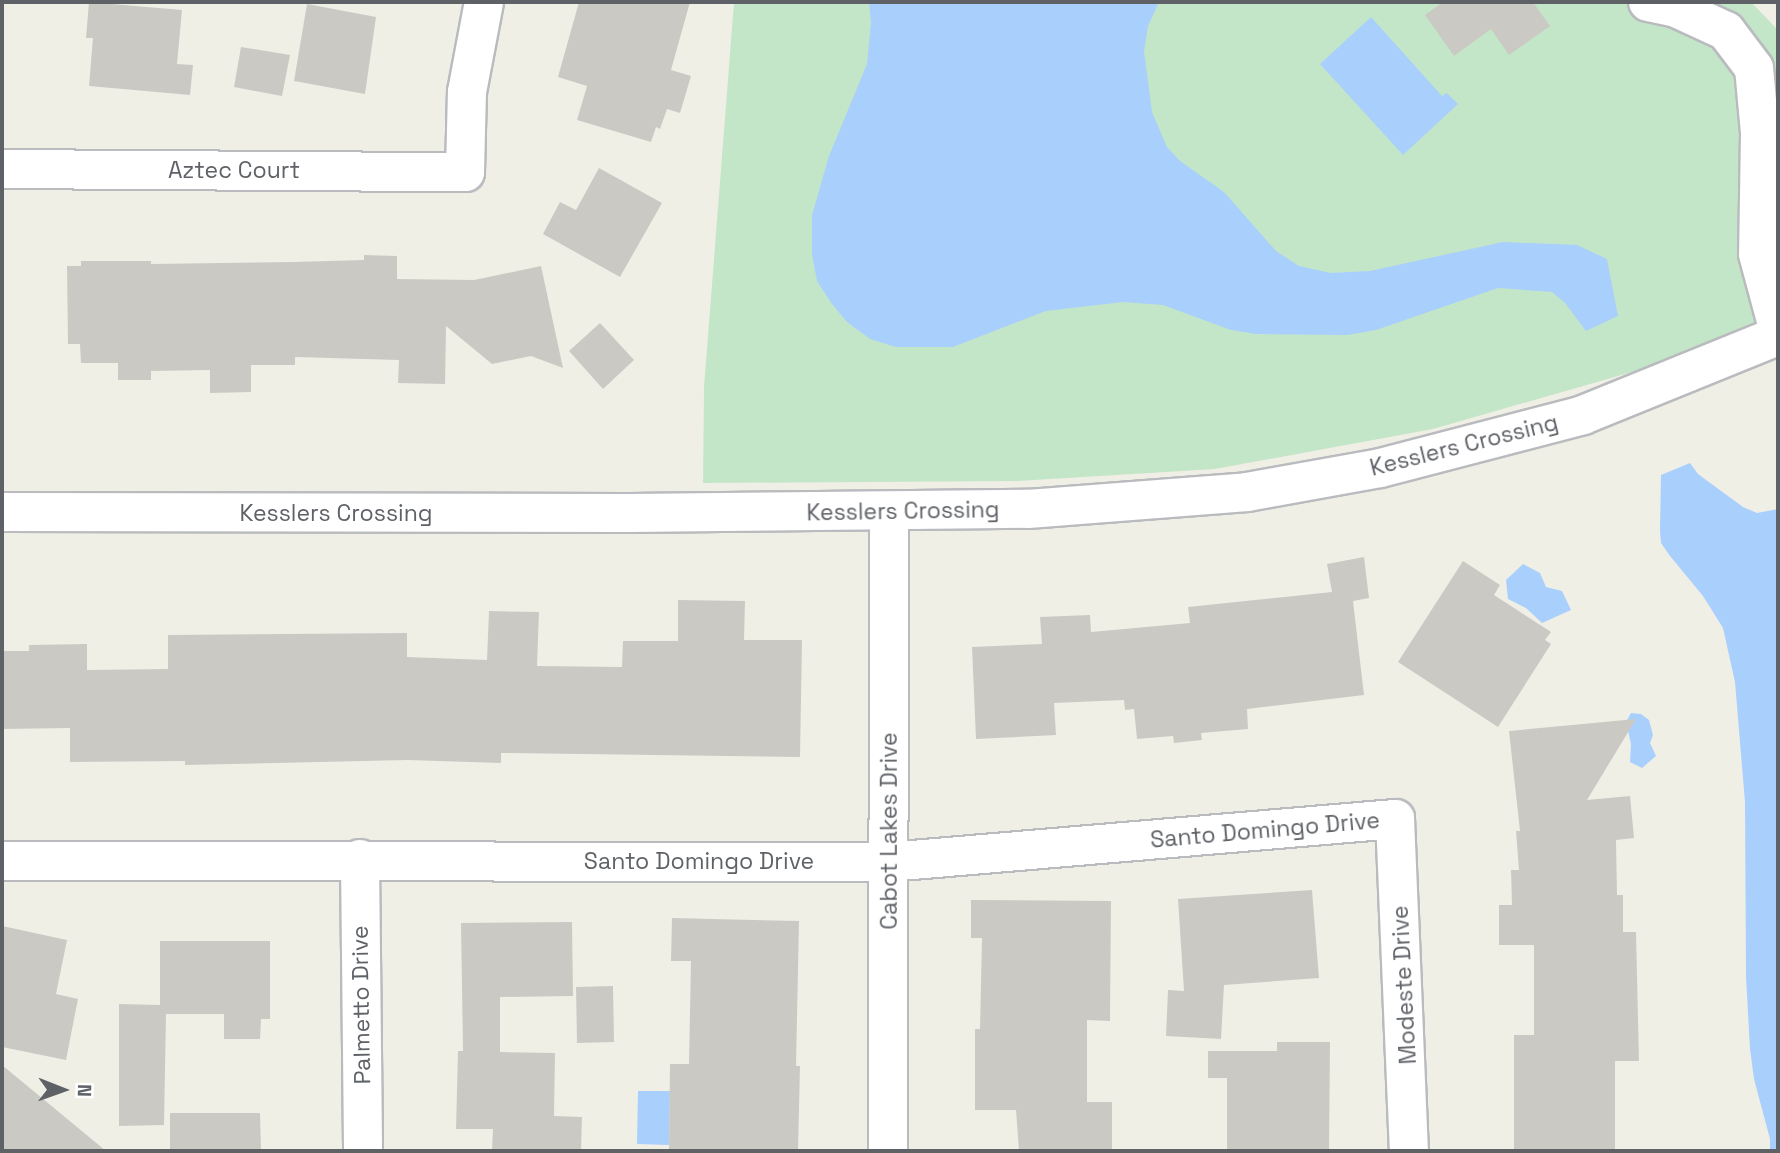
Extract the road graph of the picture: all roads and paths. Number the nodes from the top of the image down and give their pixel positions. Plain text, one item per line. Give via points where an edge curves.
1 (484, 2) edge
2 (1648, 2) edge
3 (2, 169) edge
4 (1778, 328) edge
5 (1778, 336) edge
6 (889, 511) junction
7 (2, 512) edge
8 (1395, 819) joint
9 (360, 859) junction
10 (2, 861) edge
11 (889, 862) junction
12 (363, 1151) edge
13 (888, 1151) edge
14 (1409, 1151) edge

1 - 3 street, Aztec Court via 467,92 465,172
2 - 4 street via 1676,8 1726,31 1754,68 1760,133 1758,254
5 - 6 street, Kesslers Crossing via 1583,415 1380,468 1247,492 1028,509
6 - 7 street, Kesslers Crossing
6 - 11 street, Cabot Lakes Drive
8 - 11 street, Santo Domingo Drive
8 - 14 street, Modeste Drive
9 - 10 street, Santo Domingo Drive
9 - 11 street, Santo Domingo Drive
9 - 12 street, Palmetto Drive
11 - 13 street, Cabot Lakes Drive

